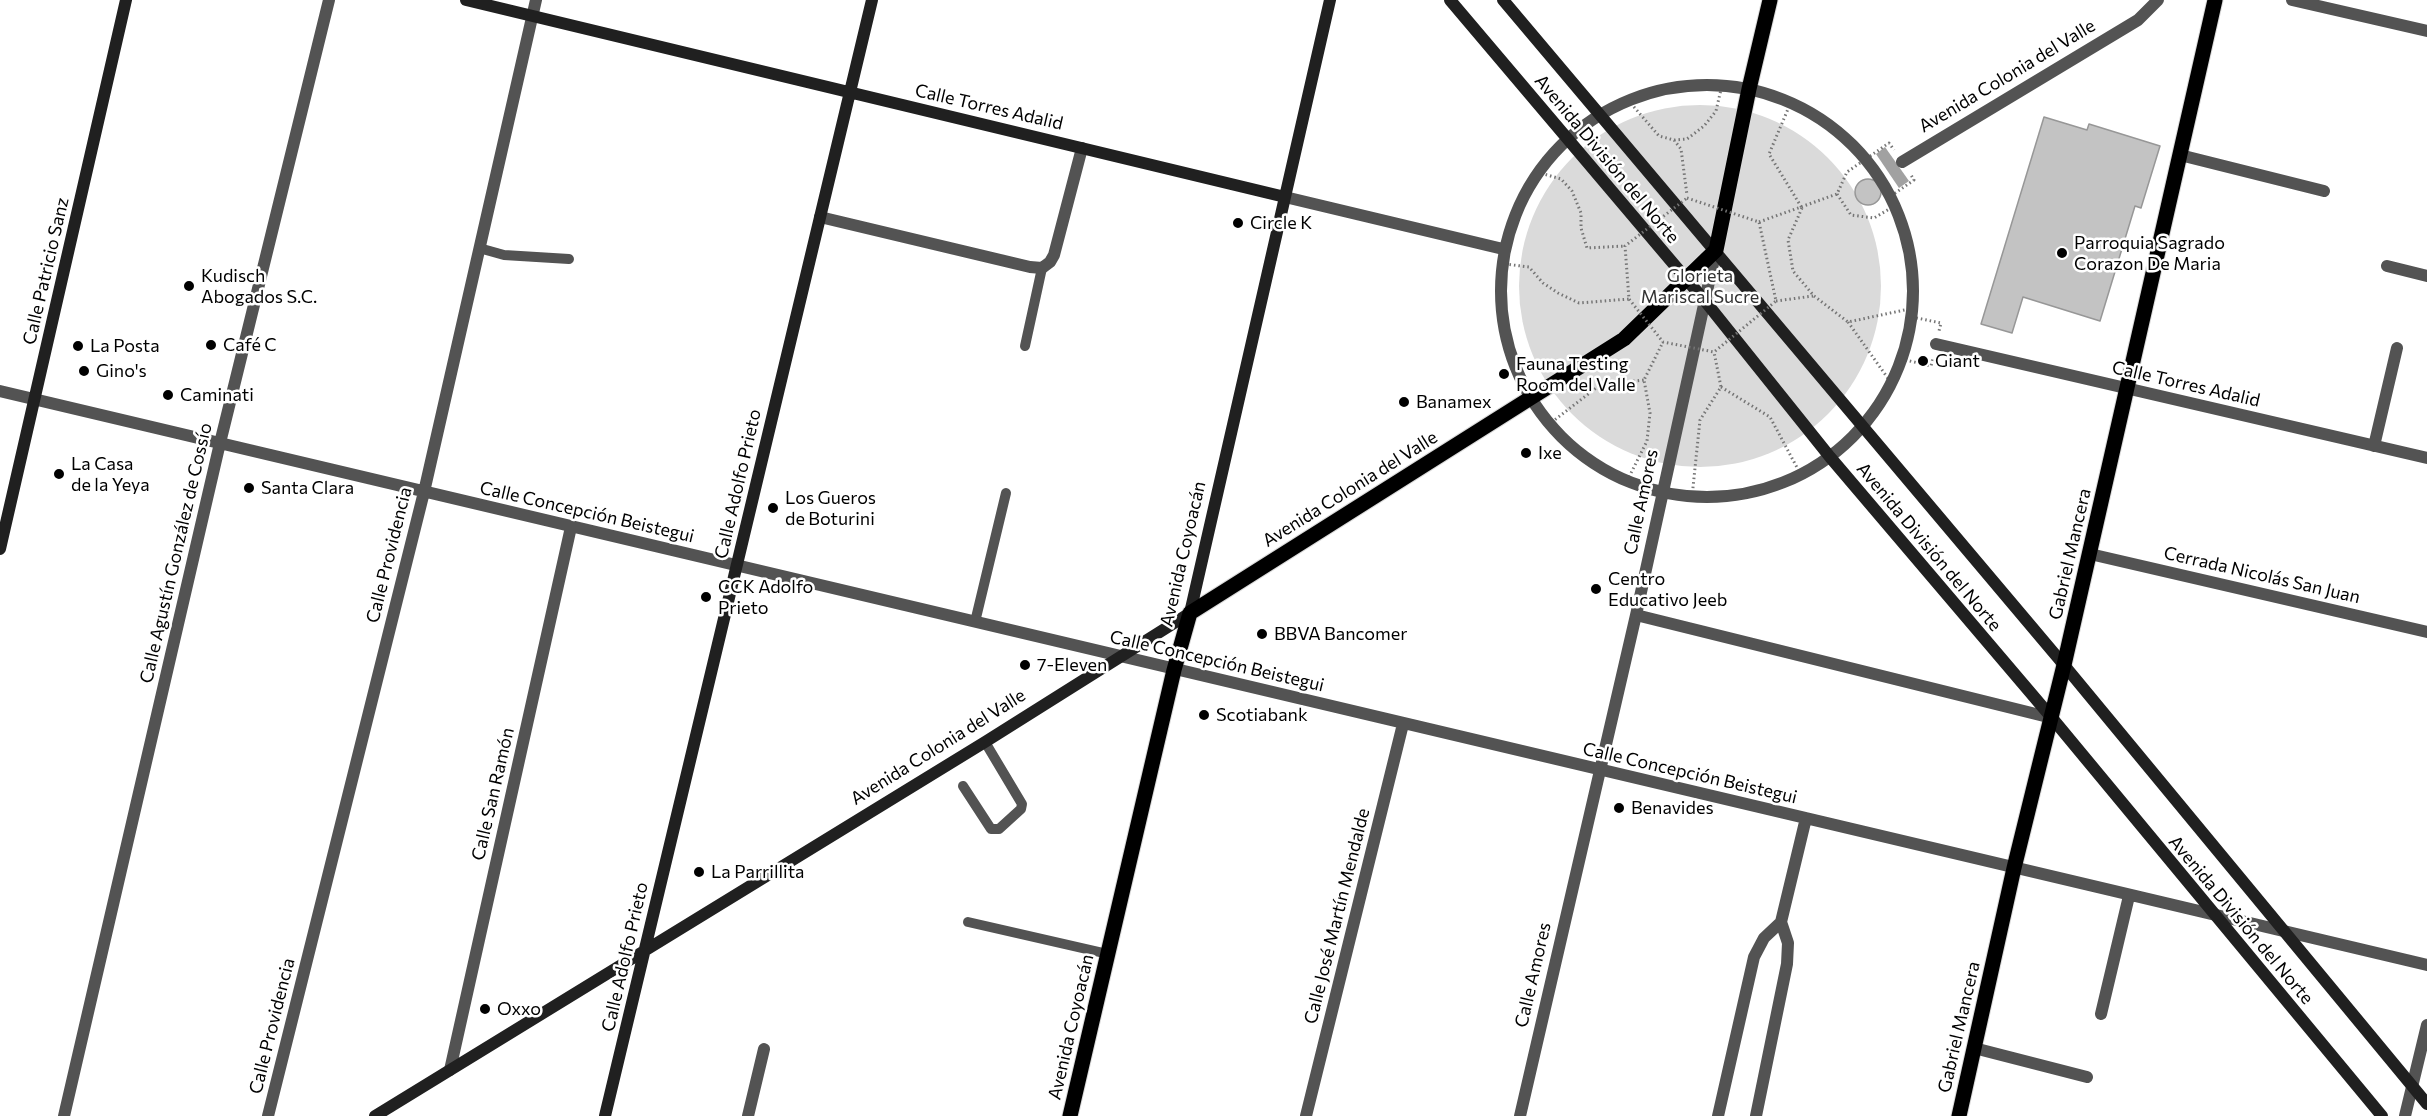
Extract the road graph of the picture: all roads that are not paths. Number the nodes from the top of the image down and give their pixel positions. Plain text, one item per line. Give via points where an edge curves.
1 (126, 0) edge
2 (329, 0) edge
3 (466, 0) edge
4 (536, 0) edge
5 (872, 0) edge
6 (1330, 0) edge
7 (1450, 0) edge
8 (1503, 0) edge
9 (1770, 0) edge
10 (2158, 0) edge
11 (2215, 0) edge
12 (2292, 0) edge
13 (532, 16) junction
14 (2427, 31) edge
15 (1749, 89) junction
16 (850, 93) junction
17 (1600, 114) junction
18 (1566, 138) junction
19 (1082, 148) junction
20 (2180, 156) junction
21 (1902, 162) road end
22 (2324, 191) dead end
23 (1285, 197) junction
24 (820, 217) junction
25 (479, 248) junction
26 (1503, 249) junction
27 (1716, 250) junction
28 (569, 259) dead end
29 (2386, 266) dead end
30 (1042, 268) junction
31 (2427, 276) edge
32 (1686, 280) junction
33 (1705, 301) junction
34 (1936, 344) dead end
35 (1025, 346) dead end
36 (2397, 348) dead end
37 (2128, 389) junction
38 (0, 392) edge
39 (1529, 398) junction
40 (35, 400) junction
41 (1864, 426) junction
42 (220, 443) junction
43 (2374, 446) junction
44 (1830, 457) junction
45 (2427, 458) edge
46 (424, 492) junction
47 (1006, 493) dead end
48 (1663, 493) junction
49 (571, 527) junction
50 (0, 549) edge
51 (2090, 554) junction
52 (736, 566) junction
53 (1190, 613) junction
54 (1636, 615) junction
55 (975, 622) junction
56 (2427, 632) edge
57 (1120, 657) junction
58 (2064, 665) junction
59 (1174, 670) junction
60 (2052, 718) junction
61 (1403, 724) junction
62 (985, 742) junction
63 (1600, 771) junction
64 (963, 786) dead end
65 (1806, 818) junction
66 (2014, 868) junction
67 (2128, 896) junction
68 (2214, 916) junction
69 (968, 922) dead end
70 (1781, 922) junction
71 (2283, 932) junction
72 (645, 949) junction
73 (1108, 954) junction
74 (2427, 965) edge
75 (2101, 1014) dead end
76 (2427, 1025) edge
77 (1974, 1048) junction
78 (764, 1049) dead end
79 (450, 1070) junction
80 (2087, 1077) dead end
81 (2412, 1085) junction
82 (2427, 1104) edge
83 (64, 1116) edge
84 (268, 1116) edge
85 (375, 1116) edge
86 (605, 1116) edge
87 (748, 1116) edge
88 (1070, 1116) edge
89 (1306, 1116) edge
90 (1520, 1116) edge
91 (1718, 1116) edge
92 (1756, 1116) edge
93 (1959, 1116) edge
94 (2382, 1116) edge
95 (2405, 1116) edge

1 - 40 street, Calle Patricio Sanz
2 - 42 street, Calle Agustín González de Cossío
3 - 13 street, Calle Torres Adalid
4 - 13 street, Calle Providencia
5 - 16 street, Calle Adolfo Prieto
6 - 23 street, Avenida Coyoacán
7 - 18 street, Avenida División del Norte
8 - 17 street, Avenida División del Norte
9 - 15 main road, Calle Amores
10 - 21 street, Avenida Colonia del Valle via 2138,20
11 - 20 main road, Gabriel Mancera
12 - 14 street
13 - 16 street, Calle Torres Adalid
13 - 25 street, Calle Providencia
15 - 17 street via 1722,85 1674,87 1628,100
15 - 27 main road, Calle Amores
15 - 41 street via 1791,102 1832,126 1866,158 1894,200 1911,256 1914,308 1909,338 1892,384
16 - 19 street, Calle Torres Adalid
16 - 24 street, Calle Adolfo Prieto
17 - 18 street
17 - 27 street, Avenida División del Norte
18 - 26 street via 1537,172 1516,209
18 - 32 street, Avenida División del Norte
19 - 23 street, Calle Torres Adalid
19 - 30 street via 1054,255
20 - 22 street
20 - 37 main road, Gabriel Mancera
23 - 26 street, Calle Torres Adalid
23 - 53 street, Avenida Coyoacán
24 - 30 street
24 - 52 street, Calle Adolfo Prieto
25 - 28 lane via 504,255
25 - 46 street, Calle Providencia
26 - 39 street via 1500,310 1510,356
27 - 32 main road, Avenida Colonia del Valle
27 - 33 street, Calle Amores
27 - 41 street, Avenida División del Norte
29 - 31 street
30 - 35 lane
32 - 33 street, Avenida División del Norte
32 - 39 main road, Avenida Colonia del Valle via 1624,339
33 - 44 street, Avenida División del Norte
33 - 48 street, Calle Amores
34 - 37 street, Calle Torres Adalid
36 - 43 street
37 - 43 street, Calle Torres Adalid
37 - 51 main road, Gabriel Mancera
38 - 40 street, Calle Concepción Beistegui
39 - 48 street via 1548,425 1584,458 1627,481
39 - 53 main road, Avenida Colonia del Valle
40 - 42 street, Calle Concepción Beistegui
40 - 50 street, Calle Patricio Sanz
41 - 44 street
41 - 58 street, Avenida División del Norte
42 - 46 street, Calle Concepción Beistegui
42 - 83 street, Calle Agustín González de Cossío
43 - 45 street, Calle Torres Adalid
44 - 48 street via 1801,475 1748,493 1692,497
44 - 60 street, Avenida División del Norte
46 - 49 street, Calle Concepción Beistegui
46 - 84 street, Calle Providencia
47 - 55 lane
48 - 54 street, Calle Amores
49 - 52 street, Calle Concepción Beistegui
49 - 79 street, Calle San Ramón
51 - 56 street, Cerrada Nicolás San Juan
51 - 58 main road, Gabriel Mancera
52 - 55 street, Calle Concepción Beistegui
52 - 72 street, Calle Adolfo Prieto
53 - 57 street, Avenida Colonia del Valle
53 - 59 main road, Avenida Coyoacán
54 - 60 street
54 - 63 street, Calle Amores
55 - 57 street, Calle Concepción Beistegui
57 - 59 street, Calle Concepción Beistegui
57 - 62 street, Avenida Colonia del Valle
58 - 60 main road, Gabriel Mancera
58 - 71 street, Avenida División del Norte
59 - 61 street, Calle Concepción Beistegui
59 - 73 main road, Avenida Coyoacán
60 - 66 main road, Gabriel Mancera
60 - 68 street, Avenida División del Norte
61 - 63 street, Calle Concepción Beistegui
61 - 89 street, Calle José Martín Mendalde
62 - 64 lane via 1022,804 1021,809 999,829 991,830
62 - 72 street, Avenida Colonia del Valle
63 - 65 street, Calle Concepción Beistegui
63 - 90 street, Calle Amores
65 - 66 street, Calle Concepción Beistegui
65 - 70 street
66 - 67 street, Calle Concepción Beistegui
66 - 77 main road, Gabriel Mancera
67 - 68 street, Calle Concepción Beistegui
67 - 75 street
68 - 71 street, Calle Concepción Beistegui
68 - 94 street, Avenida División del Norte
69 - 73 lane
70 - 91 street via 1764,938 1754,957
70 - 92 street via 1788,943 1787,964
71 - 74 street, Calle Concepción Beistegui
71 - 81 street, Avenida División del Norte
72 - 79 street, Avenida Colonia del Valle
72 - 86 street, Calle Adolfo Prieto
73 - 88 main road, Avenida Coyoacán
76 - 81 street
77 - 80 street
77 - 93 main road, Gabriel Mancera
78 - 87 street
79 - 85 street, Avenida Colonia del Valle
81 - 82 street, Avenida División del Norte
81 - 95 street

